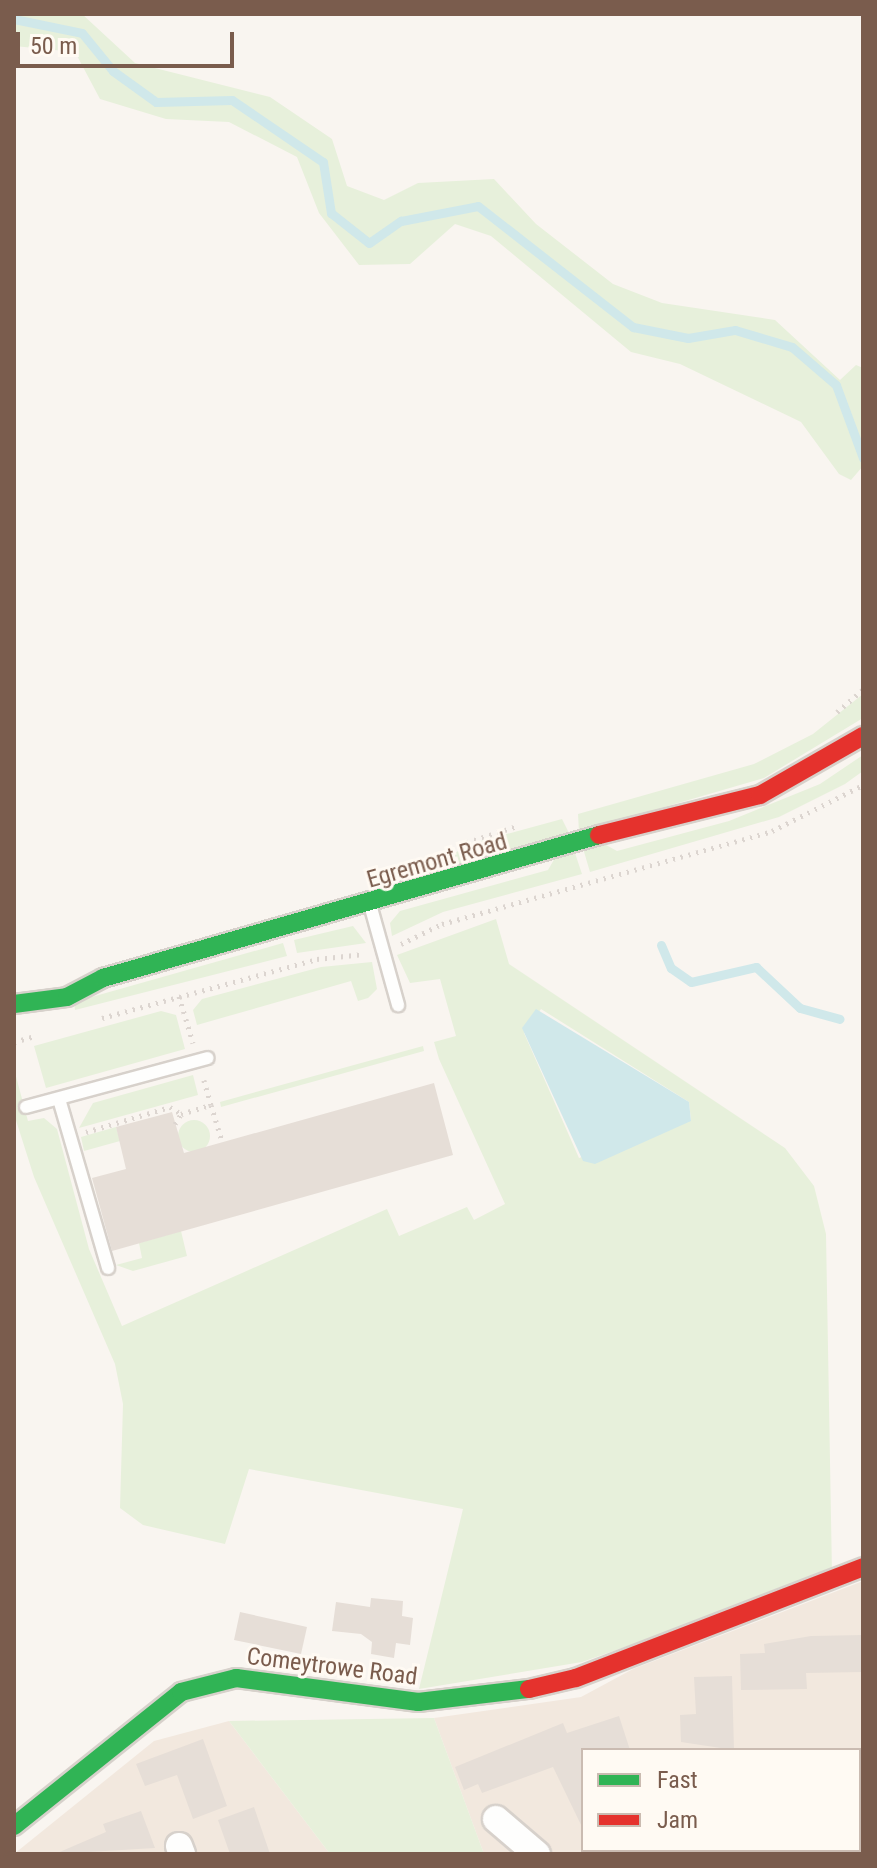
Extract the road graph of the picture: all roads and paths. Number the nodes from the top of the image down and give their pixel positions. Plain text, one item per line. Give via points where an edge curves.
1 (863, 736) edge
2 (863, 785) edge
3 (370, 905) junction
4 (382, 949) junction
5 (14, 1004) edge
6 (398, 1005) dead end
7 (91, 1021) dead end
8 (51, 1032) dead end
9 (14, 1042) edge
10 (207, 1058) dead end
11 (59, 1099) junction
12 (211, 1105) dead end
13 (26, 1107) dead end
14 (181, 1114) dead end
15 (70, 1137) junction
16 (222, 1142) dead end
17 (108, 1268) dead end
18 (863, 1567) edge
19 (496, 1819) dead end
20 (14, 1826) edge
21 (537, 1854) edge

1 - 3 street, Egremont Road via 760,795 642,830 596,834
2 - 4 path via 772,831 442,924
3 - 4 lane
3 - 5 street, Egremont Road via 103,978 67,997
4 - 6 lane
4 - 7 path via 317,959
8 - 9 path
10 - 11 lane
11 - 13 lane
11 - 15 lane
12 - 16 path
14 - 15 path via 170,1107
15 - 17 lane
18 - 20 street, Comeytrowe Road via 576,1678 509,1694 418,1702 236,1678 181,1692
19 - 21 street

